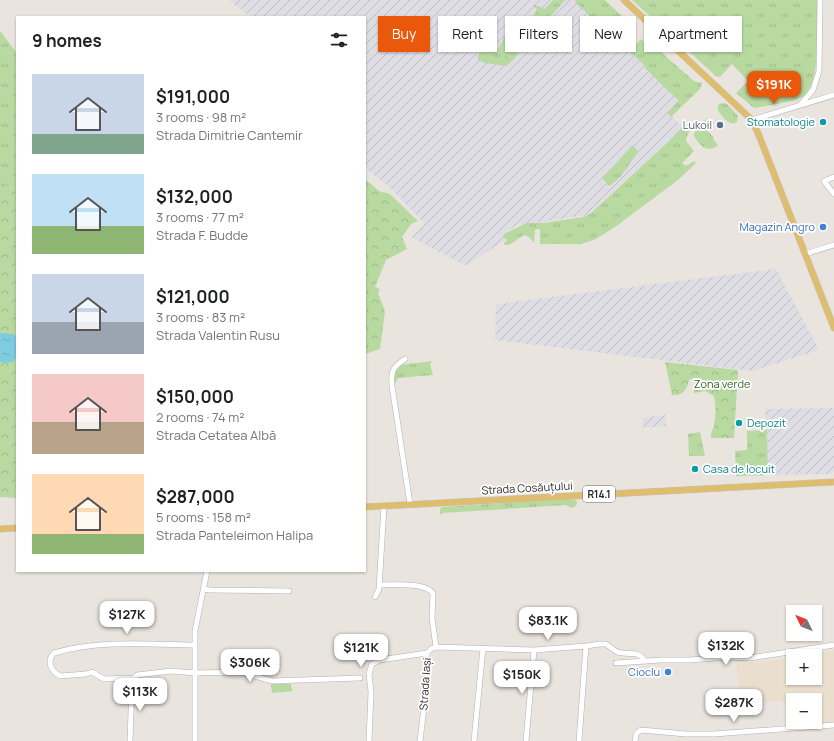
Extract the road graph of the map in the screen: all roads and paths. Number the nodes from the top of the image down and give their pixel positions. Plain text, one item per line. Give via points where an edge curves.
1 (624, 0) edge
2 (820, 0) edge
3 (834, 95) edge
4 (802, 104) junction
5 (752, 120) junction
6 (834, 177) edge
7 (834, 194) edge
8 (834, 245) edge
9 (805, 254) junction
10 (834, 328) edge
11 (405, 359) dead end
12 (834, 482) edge
13 (410, 504) junction
14 (384, 506) junction
15 (366, 507) edge
16 (16, 528) edge
17 (0, 529) edge
18 (207, 572) edge
19 (204, 584) junction
20 (380, 585) junction
21 (289, 591) dead end
22 (376, 597) dead end
23 (194, 645) junction
24 (834, 645) edge
25 (586, 646) junction
26 (436, 647) junction
27 (483, 648) junction
28 (534, 650) junction
29 (427, 653) junction
30 (645, 661) junction
31 (616, 663) dead end
32 (195, 672) junction
33 (134, 678) junction
34 (360, 678) dead end
35 (834, 725) edge
36 (130, 741) edge
37 (195, 741) edge
38 (369, 741) edge
39 (420, 741) edge
40 (474, 741) edge
41 (526, 741) edge
42 (579, 741) edge
43 (635, 741) edge

1 - 5 main road
2 - 4 street via 819,71 813,90
3 - 4 street
4 - 5 street
5 - 9 main road
6 - 7 street via 824,181
8 - 9 street
9 - 10 main road
11 - 13 street via 396,365 392,372 392,386
12 - 13 main road, Strada Cosăuțului / R14.1
13 - 14 main road, Strada Cosăuțului / R14.1
14 - 15 main road, Strada Cosăuțului / R14.1
14 - 20 street
16 - 17 main road
18 - 19 street
19 - 21 street via 206,590
19 - 23 street
20 - 22 street
20 - 26 street, Strada Iași via 423,586 430,589 434,598 432,618
23 - 32 street
23 - 33 street via 95,645 62,650 54,653 50,659 52,670 60,676 92,672 104,679
24 - 30 street via 750,658
25 - 28 street
25 - 30 street via 606,644 617,652 642,656
25 - 42 street
26 - 27 street
26 - 29 street, Strada Iași
27 - 28 street
27 - 40 street
28 - 41 street
29 - 38 street via 380,660 372,664 369,674
29 - 39 street, Strada Iași
30 - 31 street
32 - 33 street via 159,672 137,675
32 - 34 street via 241,672 272,681
32 - 37 street
33 - 36 street
35 - 43 street via 714,734 644,730 638,731

